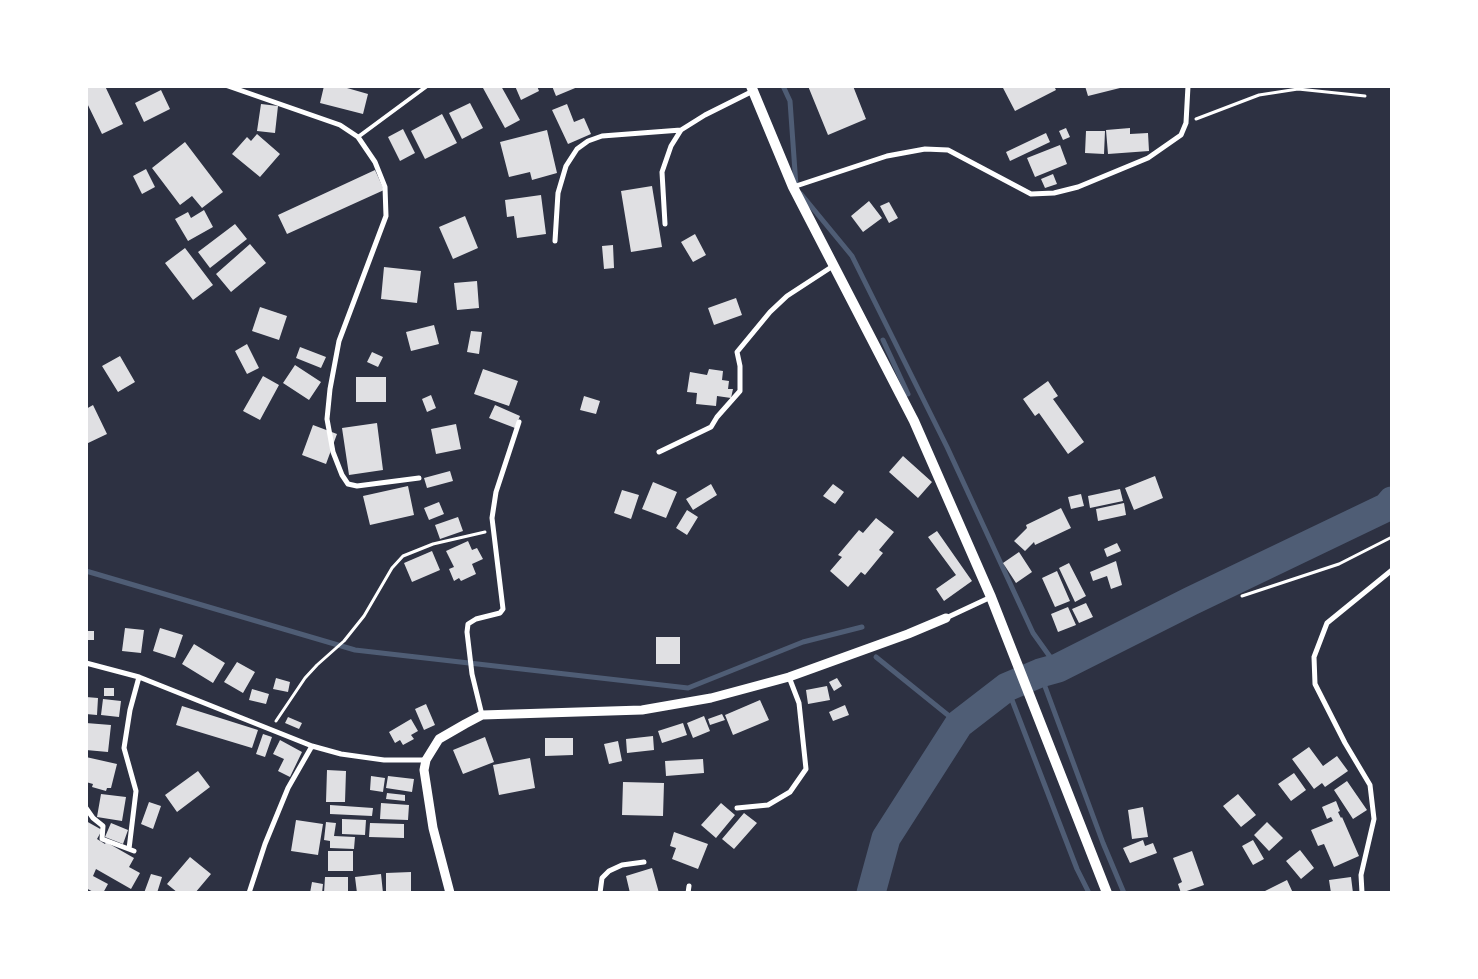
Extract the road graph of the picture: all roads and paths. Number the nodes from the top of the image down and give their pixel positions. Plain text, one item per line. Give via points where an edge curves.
1 (228, 86) edge
2 (428, 86) edge
3 (1188, 86) edge
4 (752, 88) edge
5 (1365, 96) dead end
6 (1186, 123) junction
7 (681, 130) junction
8 (358, 137) junction
9 (793, 186) junction
10 (665, 224) dead end
11 (555, 241) dead end
12 (834, 266) junction
13 (519, 422) dead end
14 (659, 452) dead end
15 (419, 478) dead end
16 (492, 530) junction
17 (1392, 537) edge
18 (1392, 570) edge
19 (1242, 596) dead end
20 (992, 597) junction
21 (946, 618) joint
22 (86, 663) edge
23 (139, 676) junction
24 (789, 677) junction
25 (482, 715) junction
26 (271, 728) junction
27 (312, 746) junction
28 (426, 760) junction
29 (86, 808) edge
30 (737, 808) dead end
31 (644, 862) dead end
32 (689, 886) dead end
33 (249, 893) edge
34 (450, 893) edge
35 (600, 893) edge
36 (688, 893) edge
37 (1107, 893) edge
38 (1362, 893) edge

1 - 8 street via 340,126
2 - 8 lane
3 - 6 street
4 - 7 street
4 - 9 main road
5 - 6 path via 1298,89 1269,93
6 - 9 street via 1182,135 1148,158 1078,187 1054,193 1031,194 948,150 925,149 887,156
7 - 10 street via 670,146 662,172
7 - 11 street via 602,136 577,149 566,166 558,193
8 - 15 street via 375,162 386,187 386,216 339,341 328,419 333,452 348,484 357,486
9 - 12 main road
12 - 14 street via 787,296 737,352 740,391 711,428
12 - 20 main road via 914,421
13 - 16 street via 496,492
16 - 25 street via 503,609 468,624 467,632 472,674
16 - 26 path via 433,544 403,556 392,568 364,616 344,641 305,678
17 - 19 path via 1339,564
18 - 38 street via 1328,623 1314,657 1315,684 1370,785 1374,819 1361,875
20 - 21 street
20 - 37 main road
21 - 24 street
22 - 23 street
23 - 26 street
23 - 29 street via 124,748 136,791 131,850 102,838 103,826
24 - 25 street via 711,698 642,710
24 - 30 street via 799,703 806,769 790,792 768,805
25 - 28 street via 439,739
26 - 27 street
27 - 28 street via 384,760
27 - 33 street via 288,788
28 - 34 street via 424,770 432,828
31 - 35 street via 622,865 609,871 602,878
32 - 36 street

